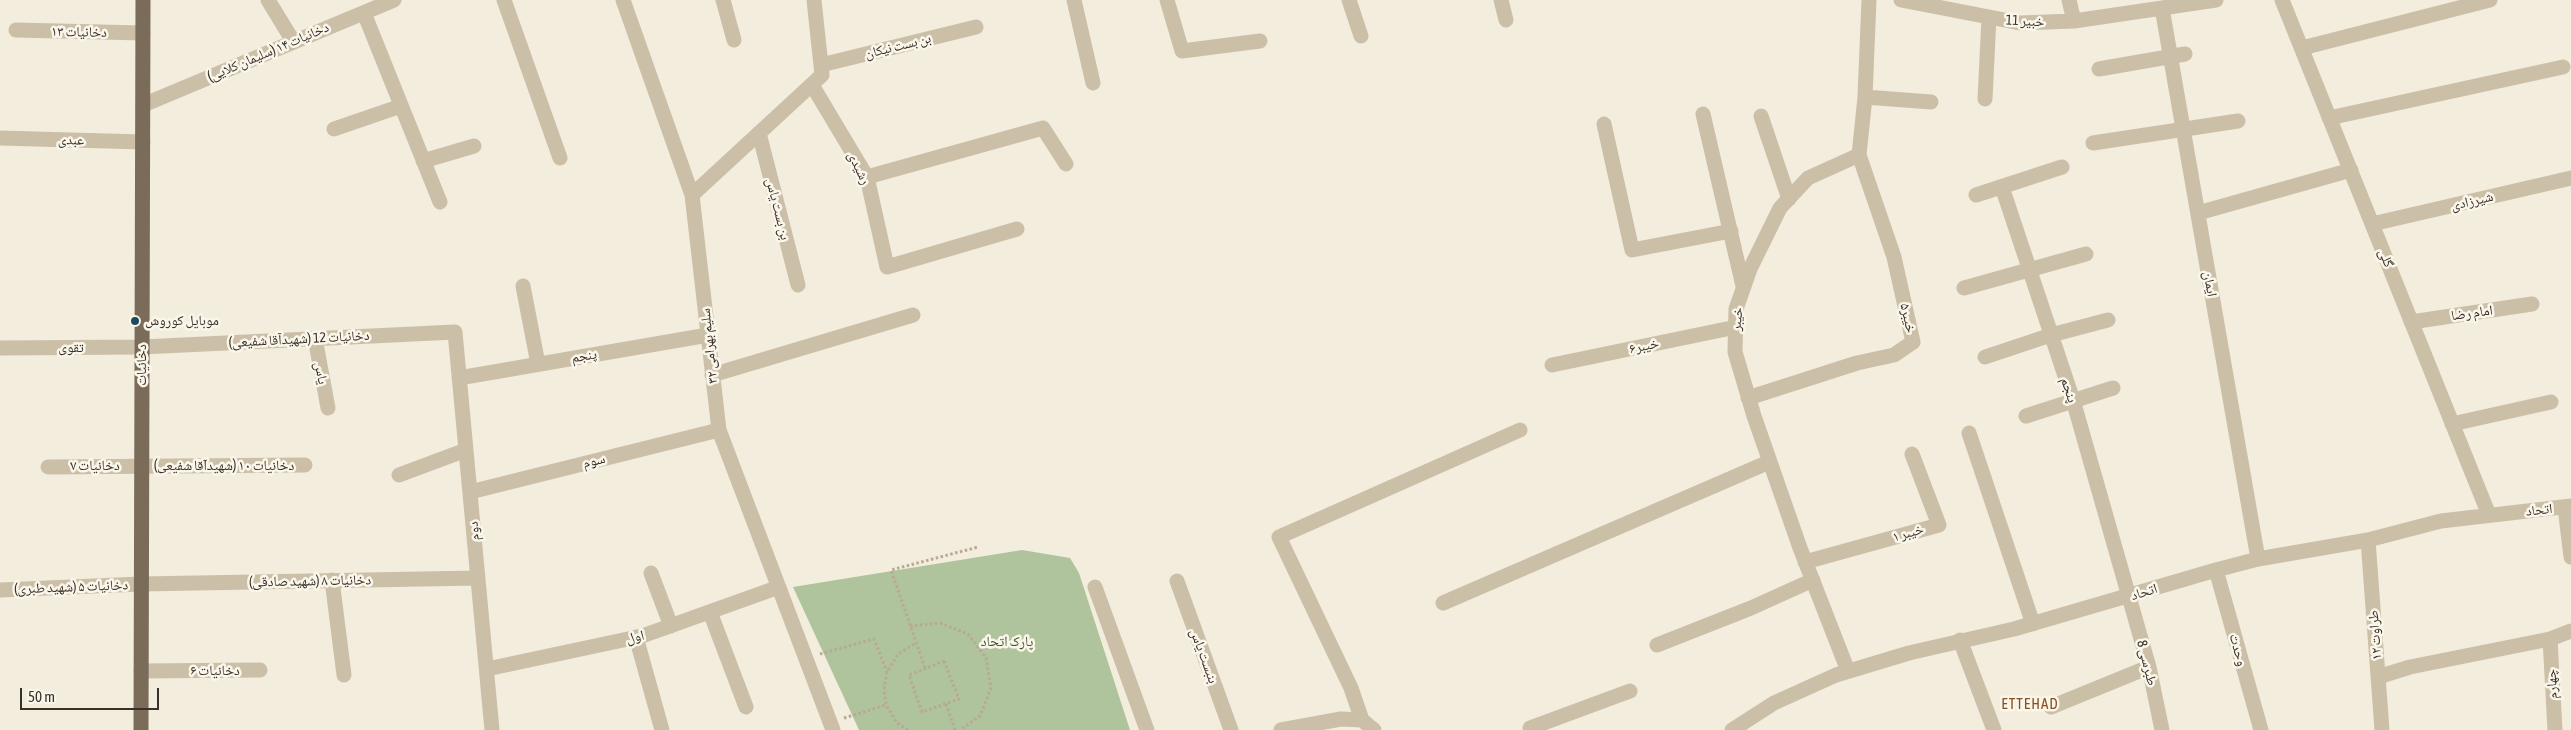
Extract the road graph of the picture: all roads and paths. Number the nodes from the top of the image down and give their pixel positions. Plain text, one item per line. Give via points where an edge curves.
1 (143, 0) edge
2 (268, 0) edge
3 (394, 0) edge
4 (504, 0) edge
5 (623, 0) edge
6 (722, 0) edge
7 (814, 0) edge
8 (1074, 0) edge
9 (1167, 0) edge
10 (1349, 0) edge
11 (1501, 0) edge
12 (1869, 0) edge
13 (1901, 0) edge
14 (2069, 0) edge
15 (2216, 0) edge
16 (2282, 0) edge
17 (2490, 0) edge
18 (2154, 6) edge
19 (364, 13) junction
20 (1989, 17) junction
21 (1506, 20) dead end
22 (2074, 21) junction
23 (976, 28) dead end
24 (16, 30) dead end
25 (143, 33) junction
26 (1361, 36) dead end
27 (734, 40) dead end
28 (292, 41) junction
29 (1260, 41) dead end
30 (2302, 48) junction
31 (2177, 55) junction
32 (821, 65) junction
33 (2563, 67) dead end
34 (2098, 69) dead end
35 (1093, 83) dead end
36 (812, 85) junction
37 (1865, 97) junction
38 (1986, 99) dead end
39 (1931, 102) dead end
40 (143, 105) junction
41 (401, 106) junction
42 (1703, 114) dead end
43 (1761, 116) dead end
44 (2330, 118) junction
45 (2238, 121) dead end
46 (1604, 124) dead end
47 (2183, 128) junction
48 (334, 129) dead end
49 (759, 134) junction
50 (0, 138) edge
51 (143, 142) junction
52 (2093, 143) dead end
53 (474, 146) dead end
54 (1859, 155) junction
55 (560, 158) dead end
56 (423, 160) junction
57 (1066, 164) dead end
58 (2062, 167) dead end
59 (2351, 170) junction
60 (867, 177) junction
61 (2571, 178) edge
62 (2002, 187) junction
63 (1976, 195) dead end
64 (692, 196) junction
65 (1789, 199) junction
66 (440, 202) dead end
67 (2198, 213) junction
68 (2372, 224) junction
69 (1017, 229) dead end
70 (1731, 231) junction
71 (2086, 254) dead end
72 (2029, 269) junction
73 (523, 286) dead end
74 (798, 286) dead end
75 (1743, 286) junction
76 (1964, 288) dead end
77 (2532, 304) dead end
78 (914, 315) dead end
79 (2108, 320) dead end
80 (2411, 322) junction
81 (1736, 327) junction
82 (455, 332) joint
83 (708, 335) junction
84 (2051, 335) junction
85 (315, 338) junction
86 (142, 347) junction
87 (0, 348) edge
88 (1985, 357) dead end
89 (538, 364) junction
90 (1552, 365) dead end
91 (712, 375) junction
92 (459, 378) junction
93 (2114, 388) dead end
94 (1748, 398) junction
95 (2073, 400) junction
96 (2551, 402) dead end
97 (328, 408) dead end
98 (2026, 416) dead end
99 (2452, 424) junction
100 (719, 430) junction
101 (1520, 430) dead end
102 (1969, 433) dead end
103 (466, 450) junction
104 (1912, 454) dead end
105 (1769, 462) junction
106 (305, 465) dead end
107 (142, 466) junction
108 (48, 467) dead end
109 (399, 475) dead end
110 (470, 492) junction
111 (2568, 506) edge
112 (2489, 515) junction
113 (2368, 540) junction
114 (978, 547) dead end
115 (2571, 557) edge
116 (2258, 559) junction
117 (1805, 562) junction
118 (2216, 570) junction
119 (650, 573) dead end
120 (478, 578) junction
121 (332, 580) junction
122 (1813, 580) junction
123 (1178, 581) dead end
124 (141, 584) junction
125 (779, 587) junction
126 (1095, 587) dead end
127 (0, 590) edge
128 (2129, 596) junction
129 (1442, 603) dead end
130 (710, 612) junction
131 (2033, 624) junction
132 (671, 626) junction
133 (910, 626) junction
134 (2571, 631) edge
135 (636, 637) junction
136 (2550, 639) junction
137 (1960, 640) junction
138 (916, 643) junction
139 (1657, 644) dead end
140 (806, 659) junction
141 (2150, 667) junction
142 (925, 668) junction
143 (487, 669) junction
144 (260, 670) dead end
145 (141, 671) junction
146 (1848, 671) junction
147 (887, 672) junction
148 (344, 675) dead end
149 (2378, 677) junction
150 (1630, 691) dead end
151 (946, 704) junction
152 (886, 705) junction
153 (746, 707) dead end
154 (2052, 707) dead end
155 (1362, 720) junction
156 (831, 726) edge
157 (1321, 726) edge
158 (1739, 728) edge
159 (141, 730) edge
160 (492, 730) edge
161 (662, 730) edge
162 (908, 730) edge
163 (955, 730) edge
164 (960, 730) edge
165 (1147, 730) edge
166 (1231, 730) edge
167 (1281, 730) edge
168 (1374, 730) edge
169 (1531, 730) edge
170 (1994, 730) edge
171 (2162, 730) edge
172 (2260, 730) edge
173 (2382, 730) edge
174 (2555, 730) edge

1 - 25 main road, دخانیات
2 - 28 street
3 - 19 street, دخانیات ۱۴ (سلیمان کلایی)
4 - 55 street
5 - 64 street, سلیم بهرامی ۳۲
6 - 27 street
7 - 32 street
8 - 35 street
9 - 29 street via 1182,51
10 - 26 street
11 - 21 street
12 - 37 street
13 - 20 street, خبیر 11
14 - 22 street
15 - 18 street, خبیر 11
16 - 30 street, گلی
17 - 30 street
18 - 22 street, خبیر 11
18 - 31 street, ایمان
19 - 28 street, دخانیات ۱۴ (سلیمان کلایی)
19 - 41 street
20 - 22 street, خبیر 11 via 2020,23
20 - 38 street
23 - 32 street, بن بست نیکان
24 - 25 street, دخانیات ۱۳
25 - 40 main road, دخانیات
28 - 40 street, دخانیات ۱۴ (سلیمان کلایی)
30 - 44 street, گلی
31 - 34 street
31 - 47 street, ایمان
32 - 36 street via 822,75
33 - 44 street
36 - 49 street
36 - 60 street, رشیدی
37 - 39 street
37 - 54 street
40 - 51 main road, دخانیات
41 - 48 street
41 - 56 street
42 - 70 street
43 - 65 street
44 - 59 street, گلی
45 - 47 street
46 - 70 street via 1632,250
47 - 52 street
47 - 67 street, ایمان
49 - 64 street
49 - 74 street, بن بست یاس
50 - 51 street, عبدی
51 - 86 main road, دخانیات
53 - 56 street
54 - 65 street, خیبر via 1808,178
54 - 94 street, خیبر۵ via 1894,257 1914,342 1894,355 1857,363
56 - 66 street
57 - 60 street via 1043,128
58 - 62 street
59 - 67 street
59 - 68 street, گلی
60 - 69 street, رشیدی via 887,267
61 - 68 street, شیرزادی
62 - 63 street
62 - 72 street, پنجم
64 - 83 street, سلیم بهرامی ۳۲
65 - 75 street, خیبر via 1780,208
67 - 116 street, ایمان
68 - 80 street, گلی
70 - 75 street
71 - 72 street
72 - 76 street
72 - 84 street, پنجم
73 - 89 street
75 - 81 street, خیبر via 1736,309
77 - 80 street, امام رضا
78 - 91 street
79 - 84 street
80 - 99 street, گلی
81 - 90 street, خیبر۶
81 - 94 street, خیبر via 1735,352
82 - 85 street, دخانیات 12 (شهیدآقا شفیعی)
82 - 92 street, دوم
83 - 89 street, پنجم
83 - 91 street, سلیم بهرامی ۳۲
84 - 88 street
84 - 95 street, پنجم
85 - 86 street, دخانیات 12 (شهیدآقا شفیعی)
85 - 97 street, یاس
86 - 87 street, تقوی
86 - 107 main road, دخانیات
89 - 92 street, پنجم
91 - 100 street, سلیم بهرامی ۳۲
92 - 103 street, دوم
93 - 95 street
94 - 105 street, خیبر
95 - 98 street
95 - 128 street, پنجم
96 - 99 street
99 - 112 street, گلی
100 - 110 street, سوم
100 - 125 street, سلیم بهرامی ۳۲
101 - 155 street via 1279,537 1351,688
102 - 131 street
103 - 109 street
103 - 110 street, دوم
104 - 117 street, خیبر ۱ via 1939,524
105 - 117 street, خیبر
105 - 129 street
106 - 107 street, دخانیات ۱۰ (شهیدآقا شفیعی)
107 - 108 street, دخانیات ۷
107 - 124 main road, دخانیات
110 - 120 street, دوم
111 - 112 street, اتحاد
111 - 115 street
112 - 113 street, اتحاد via 2441,521
113 - 116 street, اتحاد
113 - 149 street, طراوت ۱۲
114 - 133 path via 891,570
116 - 118 street, اتحاد
117 - 122 street, خیبر
118 - 128 street, اتحاد
118 - 172 street, وحدت
119 - 132 street
120 - 121 street, دخانیات ۸ (شهید صادقی)
120 - 143 street, دوم
121 - 124 street, دخانیات ۸ (شهید صادقی)
121 - 148 street
122 - 139 street via 1752,608
122 - 146 street, خیبر
123 - 166 street, بنبست یاس
124 - 127 street, دخانیات ۵ (شهید طبری)
124 - 145 main road, دخانیات
125 - 130 street, اول
125 - 140 street, سلیم بهرامی ۳۲
126 - 165 street
128 - 131 street, اتحاد
128 - 141 street, طبرسی 8
130 - 132 street, اول
130 - 153 street
131 - 137 street, اتحاد
132 - 135 street, اول
133 - 138 path
133 - 164 path via 940,623 968,634 986,658 991,688 980,716
134 - 136 street
135 - 143 street, اول
135 - 161 street
136 - 149 street via 2410,667
136 - 174 street, چهارم
137 - 146 street, اتحاد
137 - 170 street
138 - 142 path
138 - 147 path via 898,654
140 - 147 path via 874,639
140 - 156 street, سلیم بهرامی ۳۲
141 - 154 street
141 - 171 street, طبرسی 8
142 - 151 path via 944,661 958,699
142 - 151 path via 909,675 922,712
143 - 160 street, دوم
144 - 145 street, دخانیات ۶
145 - 159 main road, دخانیات
146 - 158 street, اتحاد via 1774,703
147 - 152 path via 884,688
149 - 173 street, طراوت ۱۲
150 - 169 street
151 - 163 path
152 - 156 path
152 - 162 path via 898,723
155 - 157 street via 1341,718
155 - 168 street
157 - 167 street

